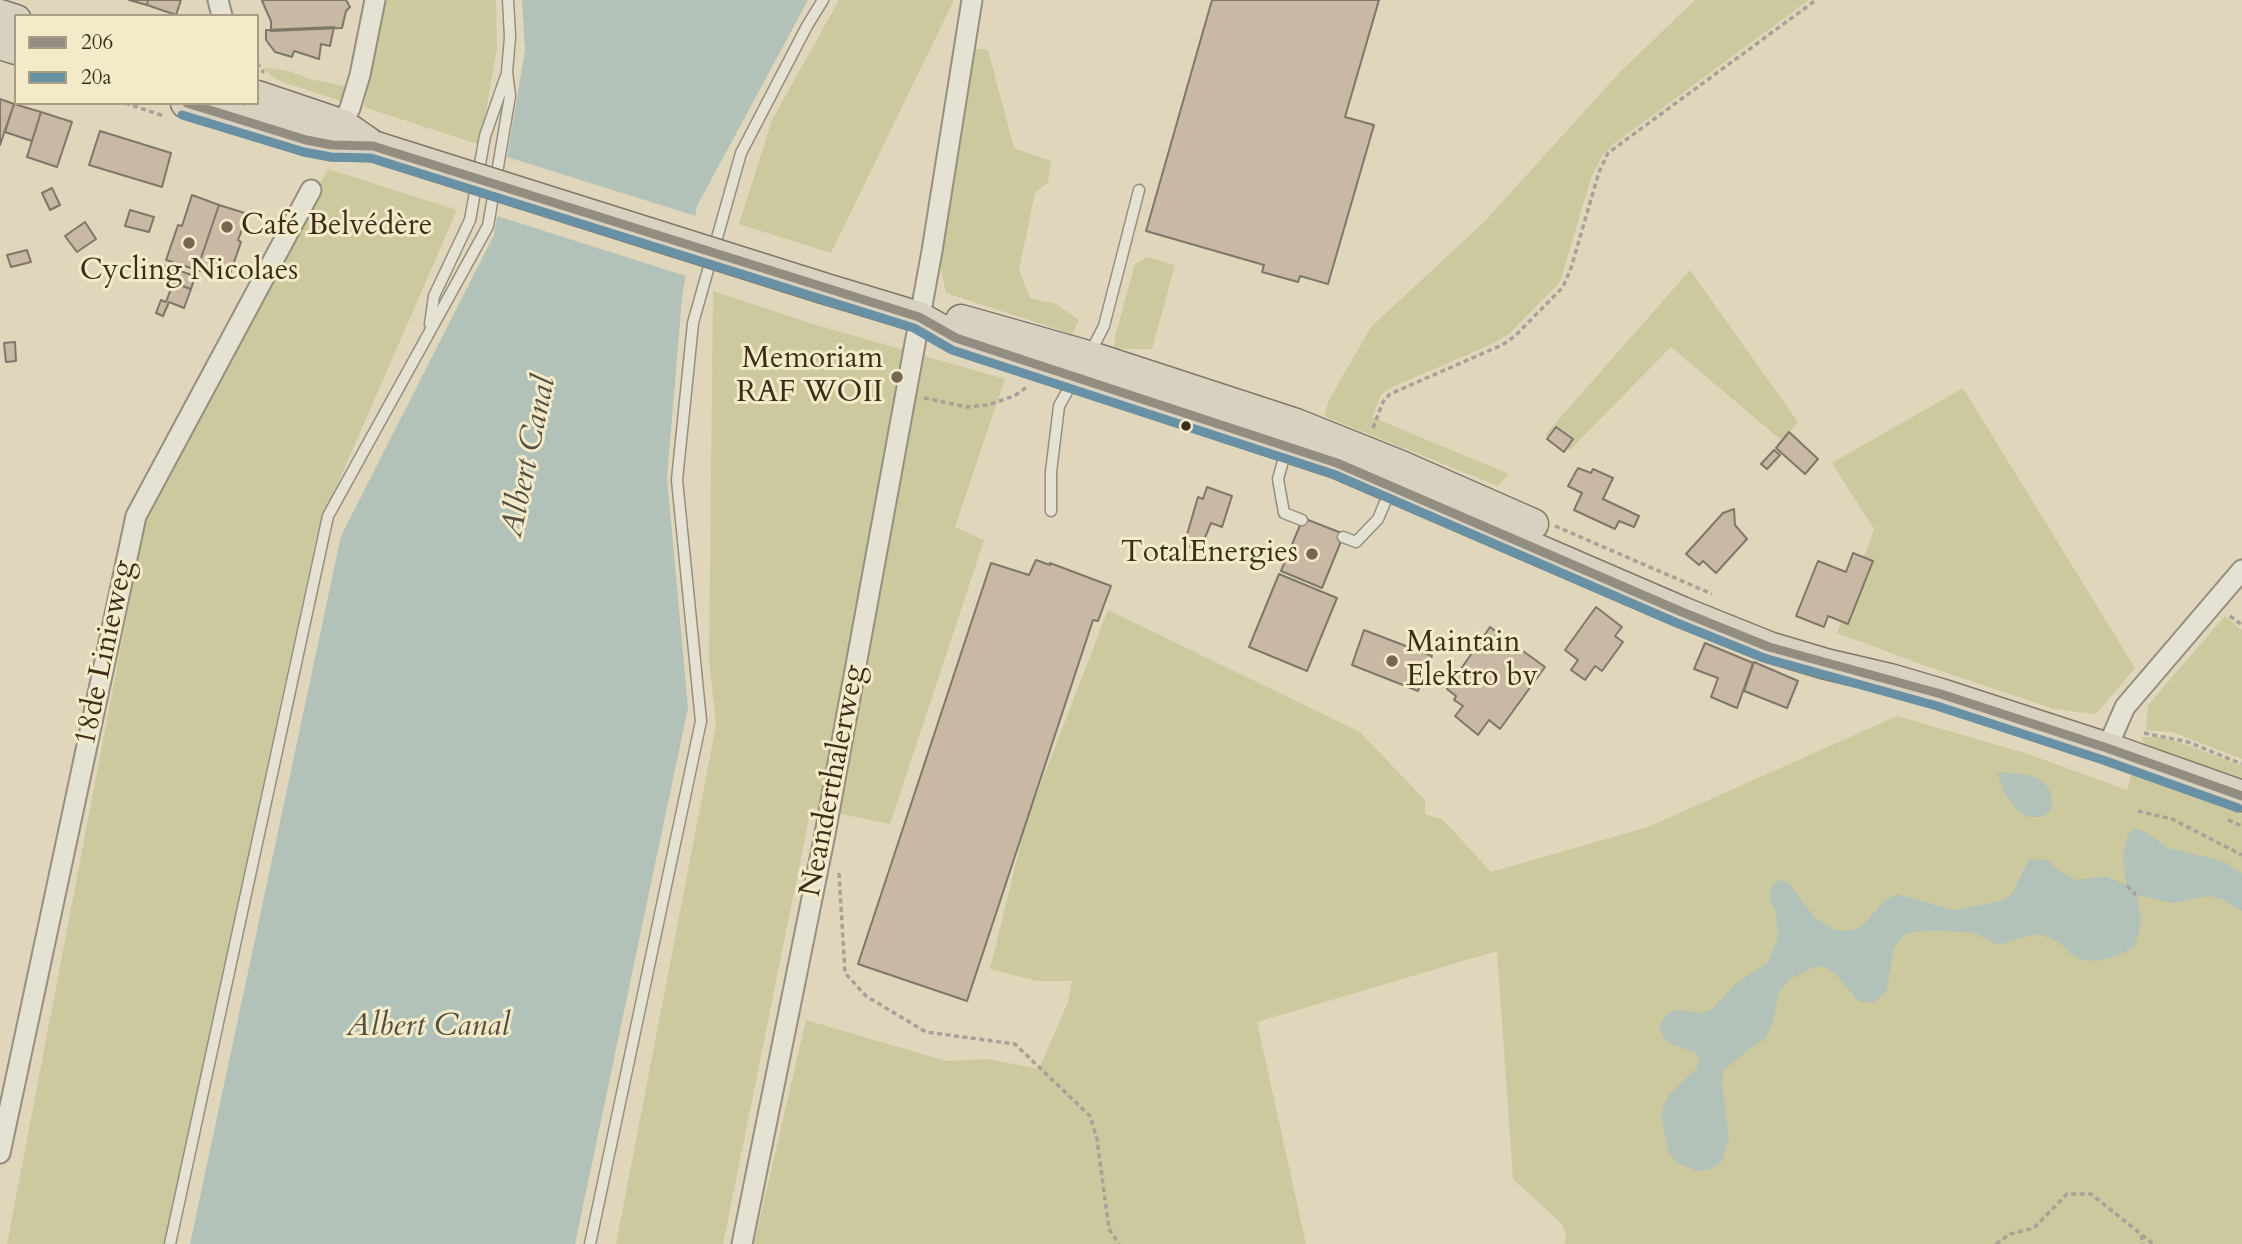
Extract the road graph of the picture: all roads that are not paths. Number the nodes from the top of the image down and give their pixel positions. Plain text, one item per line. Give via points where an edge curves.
1 (375, 0) edge
2 (508, 0) edge
3 (823, 0) edge
4 (972, 0) edge
5 (507, 72) junction
6 (259, 97) edge
7 (197, 105) edge
8 (337, 135) junction
9 (311, 190) dead end
10 (1139, 190) dead end
11 (919, 317) junction
12 (428, 331) junction
13 (1081, 366) junction
14 (1292, 435) junction
15 (1397, 475) junction
16 (1051, 511) dead end
17 (1302, 520) dead end
18 (1343, 537) dead end
19 (2242, 570) edge
20 (2111, 738) junction
21 (2242, 796) edge
22 (0, 1153) edge
23 (170, 1244) edge
24 (590, 1244) edge
25 (742, 1244) edge

1 - 8 street via 360,75
2 - 5 lane
3 - 24 lane via 741,153 693,323 677,480 701,721
4 - 11 street, Neanderthalerweg
5 - 12 lane via 485,136 470,220 435,296
5 - 12 lane via 510,96 488,226
6 - 8 main road
7 - 8 main road via 306,140
8 - 11 main road, bridge
9 - 22 street, 18de Linieweg via 136,516
10 - 13 lane via 1104,326
11 - 13 main road via 961,320
11 - 25 street, Neanderthalerweg via 825,834
12 - 23 lane via 328,516
13 - 14 main road
13 - 16 lane via 1059,406
14 - 15 main road
14 - 17 lane via 1278,479 1284,513
15 - 18 lane via 1378,519 1356,542
15 - 20 main road via 1890,679
19 - 20 street via 2125,707
20 - 21 main road

